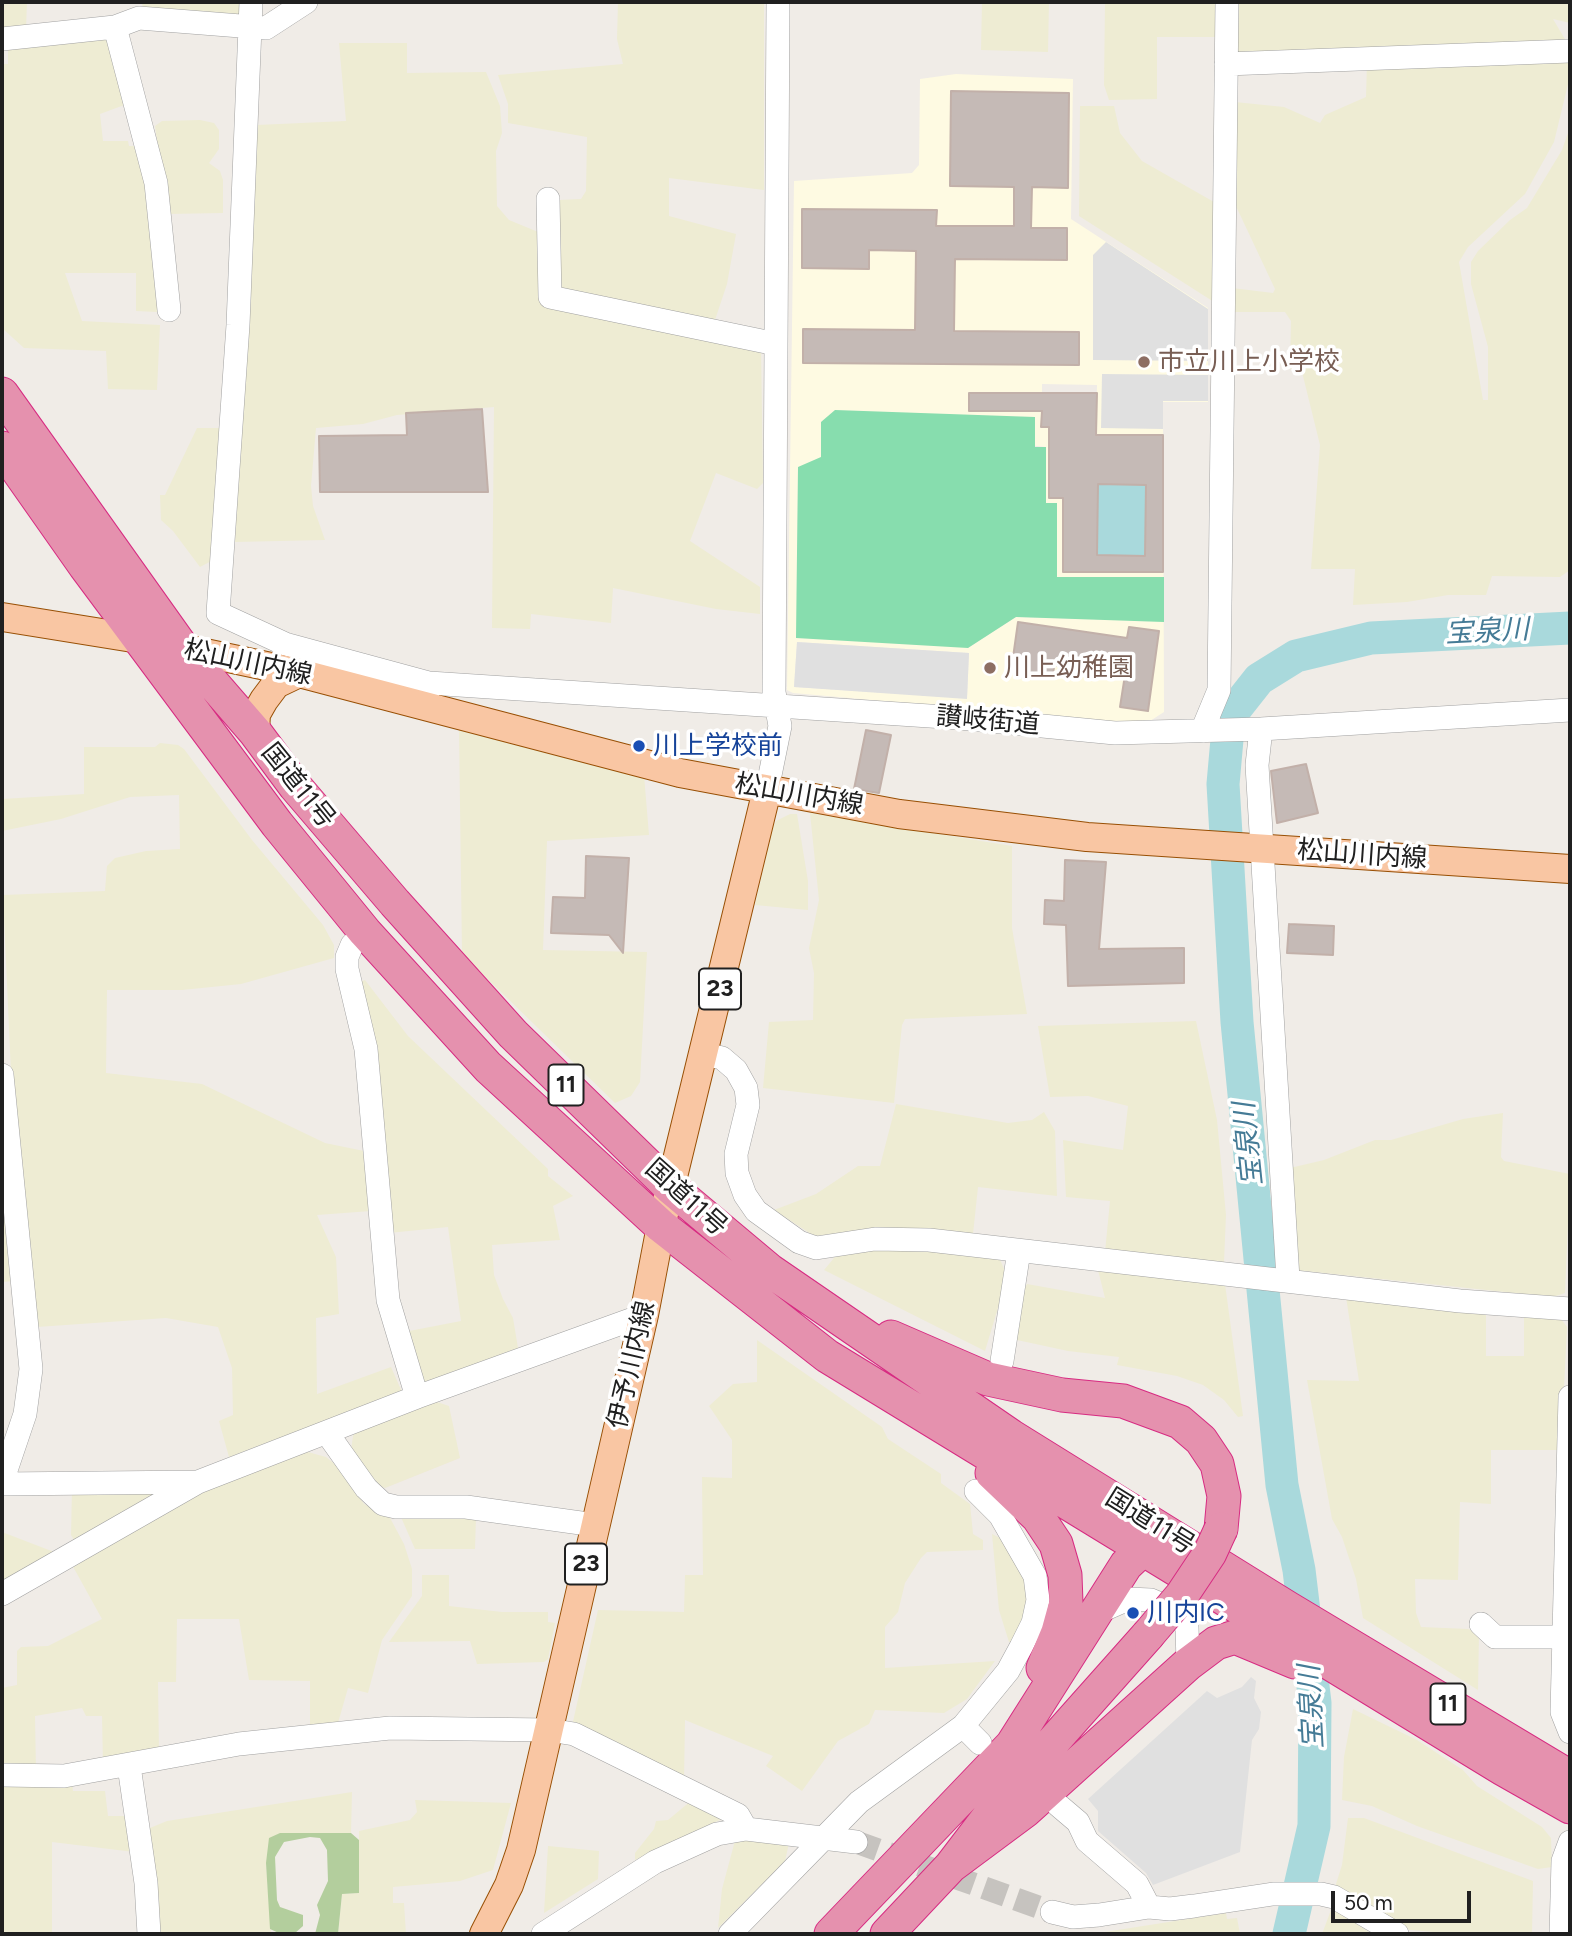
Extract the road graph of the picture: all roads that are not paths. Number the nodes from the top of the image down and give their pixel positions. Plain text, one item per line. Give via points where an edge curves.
1 (251, 2) edge
2 (306, 2) edge
3 (778, 2) edge
4 (1227, 2) edge
5 (139, 10) edge
6 (115, 27) junction
7 (249, 29) junction
8 (2, 38) edge
9 (1570, 51) edge
10 (1226, 64) junction
11 (548, 198) dead end
12 (169, 310) dead end
13 (776, 344) junction
14 (2, 394) edge
15 (2, 447) edge
16 (2, 617) edge
17 (139, 639) junction
18 (184, 650) junction
19 (299, 673) junction
20 (427, 694) junction
21 (776, 706) junction
22 (1570, 710) edge
23 (1258, 729) junction
24 (1206, 731) junction
25 (255, 733) junction
26 (767, 790) junction
27 (1258, 848) junction
28 (1570, 869) edge
29 (365, 932) junction
30 (704, 1054) junction
31 (2, 1076) edge
32 (670, 1187) junction
33 (661, 1226) junction
34 (1019, 1251) junction
35 (1285, 1279) junction
36 (1570, 1309) edge
37 (644, 1315) junction
38 (846, 1324) junction
39 (827, 1356) junction
40 (1002, 1361) dead end
41 (417, 1396) junction
42 (1570, 1397) edge
43 (327, 1433) junction
44 (1569, 1445) edge
45 (198, 1482) junction
46 (2, 1483) edge
47 (976, 1491) dead end
48 (595, 1525) junction
49 (1192, 1548) junction
50 (1143, 1549) junction
51 (2, 1594) edge
52 (1094, 1614) junction
53 (1481, 1624) dead end
54 (1292, 1637) junction
55 (1564, 1637) junction
56 (1188, 1664) junction
57 (1566, 1694) edge
58 (963, 1726) junction
59 (549, 1730) junction
60 (1570, 1732) edge
61 (996, 1744) junction
62 (129, 1766) junction
63 (2, 1775) edge
64 (1570, 1777) edge
65 (1058, 1805) dead end
66 (1570, 1807) edge
67 (746, 1829) junction
68 (823, 1838) junction
69 (856, 1842) tunnel mouth
70 (1570, 1842) edge
71 (951, 1866) junction
72 (1149, 1907) junction
73 (1063, 1921) tunnel mouth
74 (149, 1934) edge
75 (484, 1934) edge
76 (543, 1934) edge
77 (730, 1934) edge
78 (831, 1934) edge
79 (887, 1934) edge
80 (1397, 1934) edge
81 (1561, 1934) edge

1 - 7 street
2 - 7 street via 266,28
3 - 13 street
4 - 10 street
5 - 6 street
5 - 7 street
6 - 8 street
6 - 12 street via 156,183
7 - 20 street, 讃岐街道 via 238,325 218,613 285,644
9 - 10 street
10 - 24 street via 1219,683
11 - 13 street via 550,296
13 - 21 street
14 - 18 highway, 国道11号 / 11
15 - 17 highway, 国道11号 / 11
16 - 17 main road, 松山川内線
17 - 18 main road, 松山川内線
17 - 29 highway, 国道11号 / 11 via 277,824
18 - 19 main road, 松山川内線
18 - 25 highway, 国道11号 / 11
19 - 20 main road, 松山川内線
19 - 25 main road via 276,684 264,700 256,714
20 - 21 street, 讃岐街道
20 - 26 main road, 松山川内線 via 680,773
21 - 24 street, 讃岐街道 via 1115,733
21 - 26 street via 780,726
22 - 23 street, 讃岐街道
23 - 24 street, 讃岐街道
23 - 27 street
25 - 32 highway, 国道11号 / 11 via 395,903 513,1034
26 - 27 main road, 松山川内線 via 1018,831
26 - 30 main road, 伊予川内線 / 23
27 - 28 main road, 松山川内線
27 - 35 street
29 - 33 highway, 国道11号 / 11 via 488,1067
29 - 41 street via 352,945 347,969 366,1049 388,1300
30 - 32 main road, 伊予川内線 / 23
30 - 34 street via 722,1058 746,1088 748,1105 736,1154 745,1195 756,1211 799,1242 833,1248 855,1241 900,1238
31 - 46 street via 31,1370 25,1414
32 - 33 main road, 伊予川内線 / 23
32 - 38 highway, 国道11号 / 11 via 769,1270
33 - 37 main road, 伊予川内線 / 23
33 - 39 highway, 国道11号 / 11
34 - 35 street
34 - 40 street
35 - 36 street
37 - 41 street
37 - 48 main road, 伊予川内線 / 23
38 - 49 highway, 国道11号 / 11 via 1010,1436
38 - 71 highway, bridge via 883,1333 988,1379 1062,1395 1122,1401 1180,1422 1202,1440 1217,1464 1224,1496 1221,1529 1182,1595 1003,1798
39 - 50 highway, 国道11号 / 11
39 - 61 highway via 847,1382 999,1478 1038,1517 1056,1544 1065,1575 1066,1603 1058,1632
41 - 43 street
42 - 44 street
43 - 45 street
43 - 48 street via 383,1504 466,1507
44 - 55 street
45 - 46 street
45 - 51 street
47 - 58 street via 1000,1515 1025,1554 1035,1576 1038,1600 1033,1623 1008,1671
48 - 59 main road, 伊予川内線 / 23
49 - 50 highway via 1162,1541
49 - 54 highway, 国道11号 / 11
50 - 52 highway via 1126,1565
50 - 54 highway, 国道11号 / 11
52 - 56 street via 1128,1600 1151,1600 1175,1610 1187,1627
52 - 61 highway
53 - 55 street via 1495,1637
54 - 56 highway via 1235,1637 1216,1643
54 - 64 highway, 国道11号 / 11 via 1326,1631
54 - 66 highway, 11 via 1335,1674 1379,1694
55 - 57 street
56 - 71 highway via 1025,1811
57 - 60 street via 1562,1712
58 - 61 street
58 - 68 street via 859,1802
59 - 62 street via 390,1728 239,1744
59 - 67 street via 574,1734 738,1815
59 - 75 main road, 伊予川内線 / 23 via 521,1850
61 - 78 highway
62 - 63 street via 64,1776
62 - 74 street
65 - 72 street via 1078,1822 1087,1841 1136,1884
67 - 68 street
67 - 76 street via 717,1834 655,1862
68 - 69 street
68 - 77 street
70 - 81 street via 1563,1861
71 - 79 highway
72 - 73 street
72 - 80 street via 1170,1909 1273,1894 1321,1894 1335,1897

